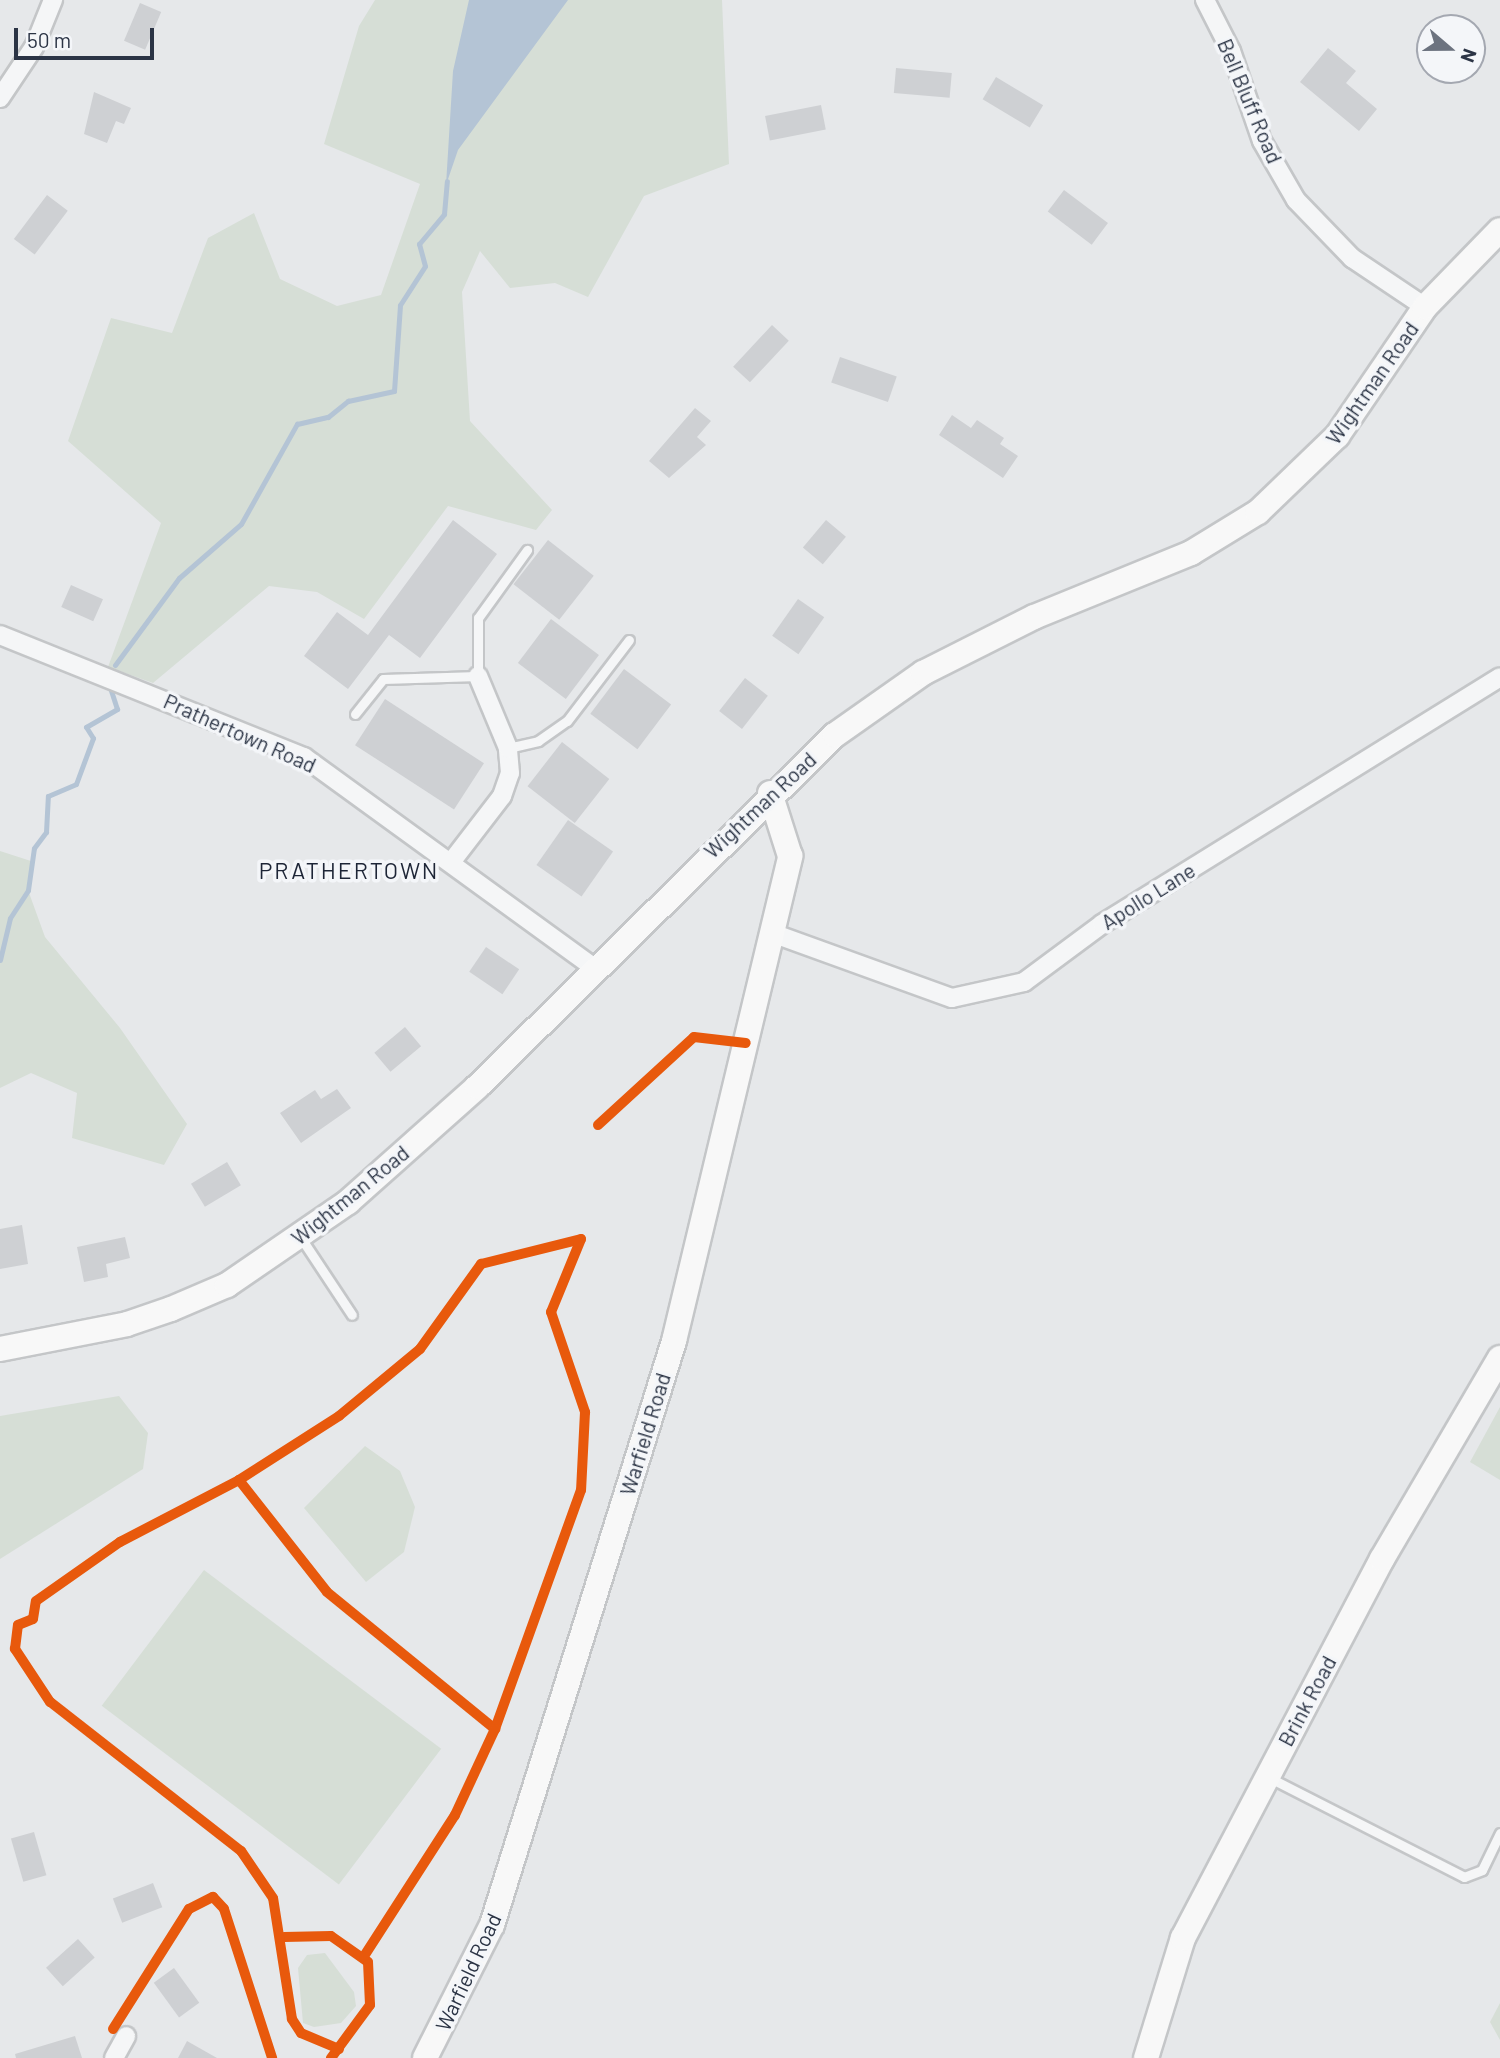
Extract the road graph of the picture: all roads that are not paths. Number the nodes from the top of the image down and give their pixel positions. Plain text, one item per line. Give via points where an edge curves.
1 (53, 0) edge
2 (1205, 0) edge
3 (0, 99) edge
4 (1500, 230) edge
5 (1425, 307) junction
6 (527, 550) dead end
7 (0, 635) edge
8 (629, 640) dead end
9 (478, 676) junction
10 (1500, 677) edge
11 (355, 714) dead end
12 (508, 748) junction
13 (770, 793) junction
14 (452, 861) junction
15 (772, 933) junction
16 (594, 968) junction
17 (300, 1237) junction
18 (352, 1315) dead end
19 (0, 1349) edge
20 (1500, 1358) edge
21 (1267, 1776) junction
22 (1500, 1833) edge
23 (126, 2036) dead end
24 (114, 2058) edge
25 (425, 2058) edge
26 (1146, 2058) edge

1 - 3 street via 34,47
2 - 5 street, Bell Bluff Road via 1231,51 1262,141 1296,200 1352,258
4 - 5 main road, Wightman Road
5 - 13 main road, Wightman Road via 1337,436 1258,512 1191,553 1034,617 923,673 835,735
6 - 9 lane via 478,618
7 - 14 street, Prathertown Road via 304,757
8 - 12 lane via 567,722 538,741
9 - 11 lane via 383,679
9 - 12 street
10 - 15 street, Apollo Lane via 1102,924 1024,982 952,998
12 - 14 street via 510,773 502,796
13 - 15 main road, Warfield Road via 790,856
13 - 16 main road, Wightman Road
14 - 16 street, Prathertown Road
15 - 25 main road, Warfield Road via 674,1341 492,1925
16 - 17 main road, Wightman Road via 477,1087
17 - 18 lane
17 - 19 main road, Wightman Road via 226,1285 171,1309 127,1325
20 - 21 main road, Brink Road via 1382,1559
21 - 22 lane via 1464,1877 1482,1870
21 - 26 main road, Brink Road via 1183,1938
23 - 24 street

